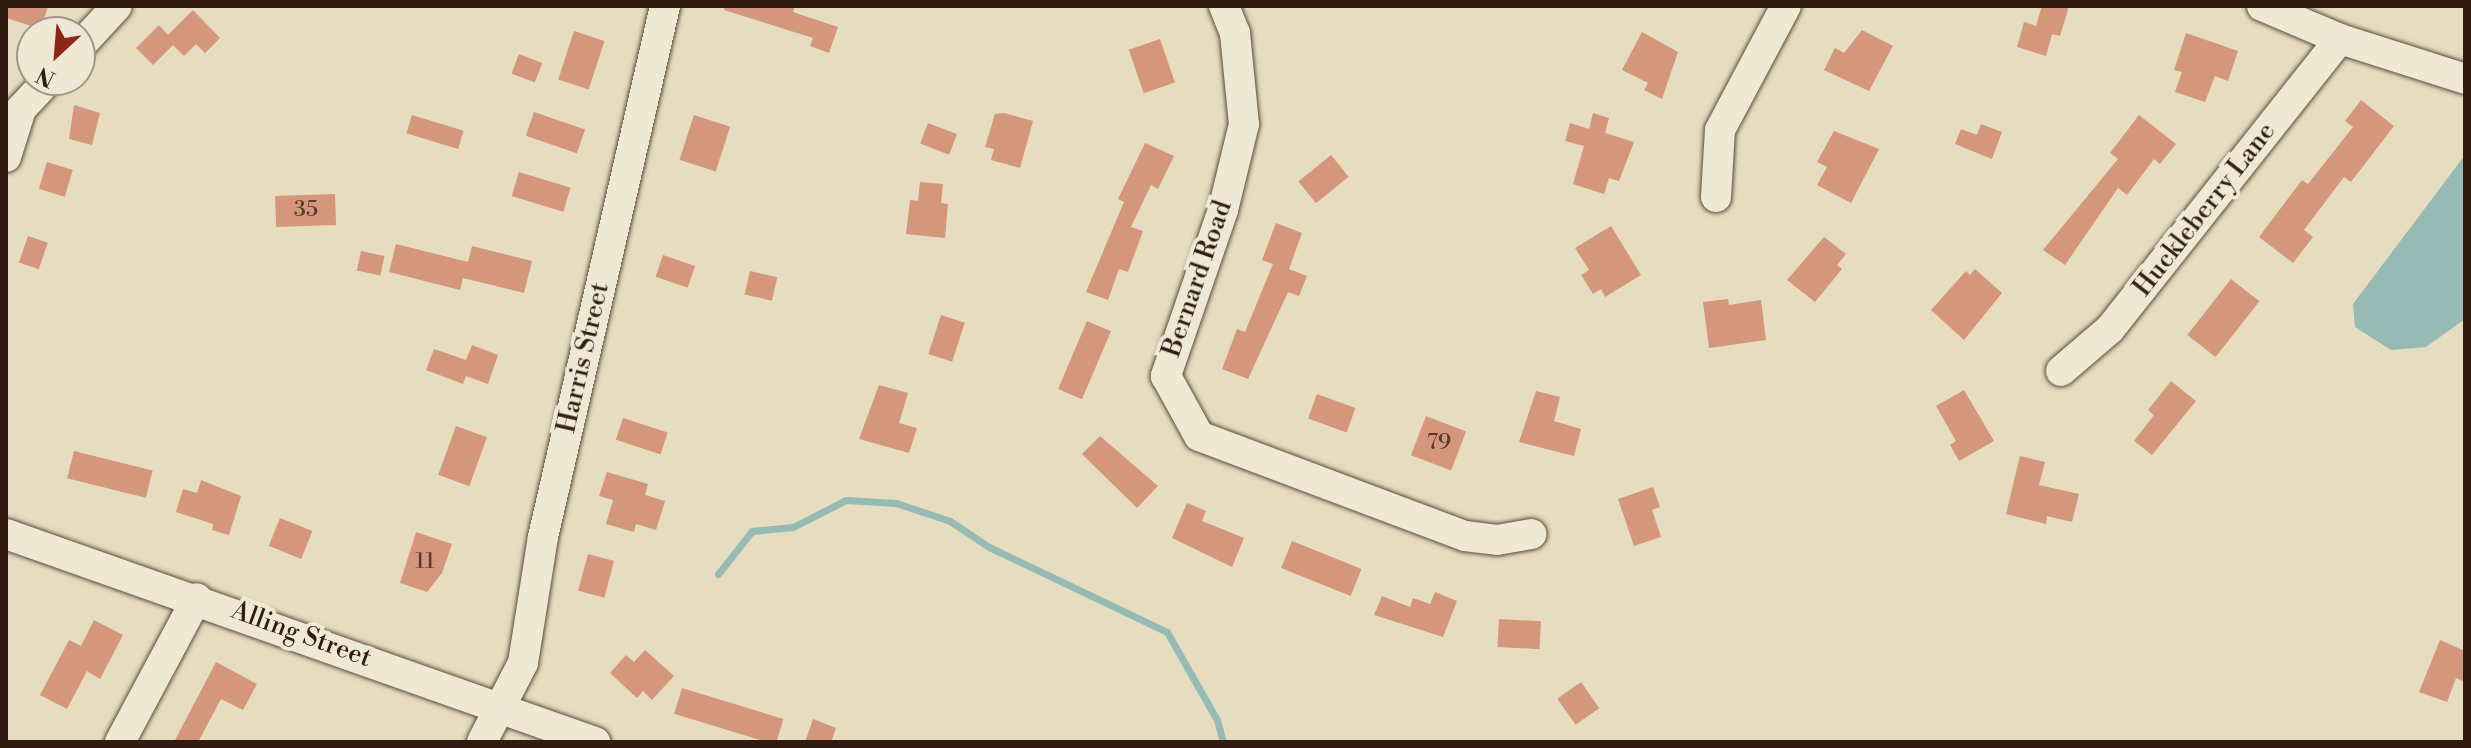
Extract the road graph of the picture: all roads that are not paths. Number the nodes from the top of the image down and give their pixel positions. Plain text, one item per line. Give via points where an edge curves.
1 (117, 6) edge
2 (665, 6) edge
3 (1224, 6) edge
4 (1786, 6) edge
5 (2262, 6) edge
6 (96, 29) edge
7 (2340, 39) junction
8 (2465, 79) edge
9 (14, 106) edge
10 (6, 157) edge
11 (1716, 197) dead end
12 (2061, 371) dead end
13 (6, 534) edge
14 (1531, 534) dead end
15 (197, 598) junction
16 (500, 707) junction
17 (120, 742) edge
18 (482, 742) edge
19 (595, 742) edge

1 - 6 street
2 - 16 street, Harris Street via 543,537 523,663
3 - 14 street, Bernard Road via 1235,33 1244,124 1223,210 1166,376 1199,436 1458,534 1497,540
4 - 11 street via 1720,130
5 - 7 street
7 - 8 street
7 - 12 street, Huckleberry Lane via 2110,329
9 - 10 street
13 - 15 street, Alling Street
15 - 16 street, Alling Street
15 - 17 street
16 - 18 street, Harris Street
16 - 19 street, Alling Street

